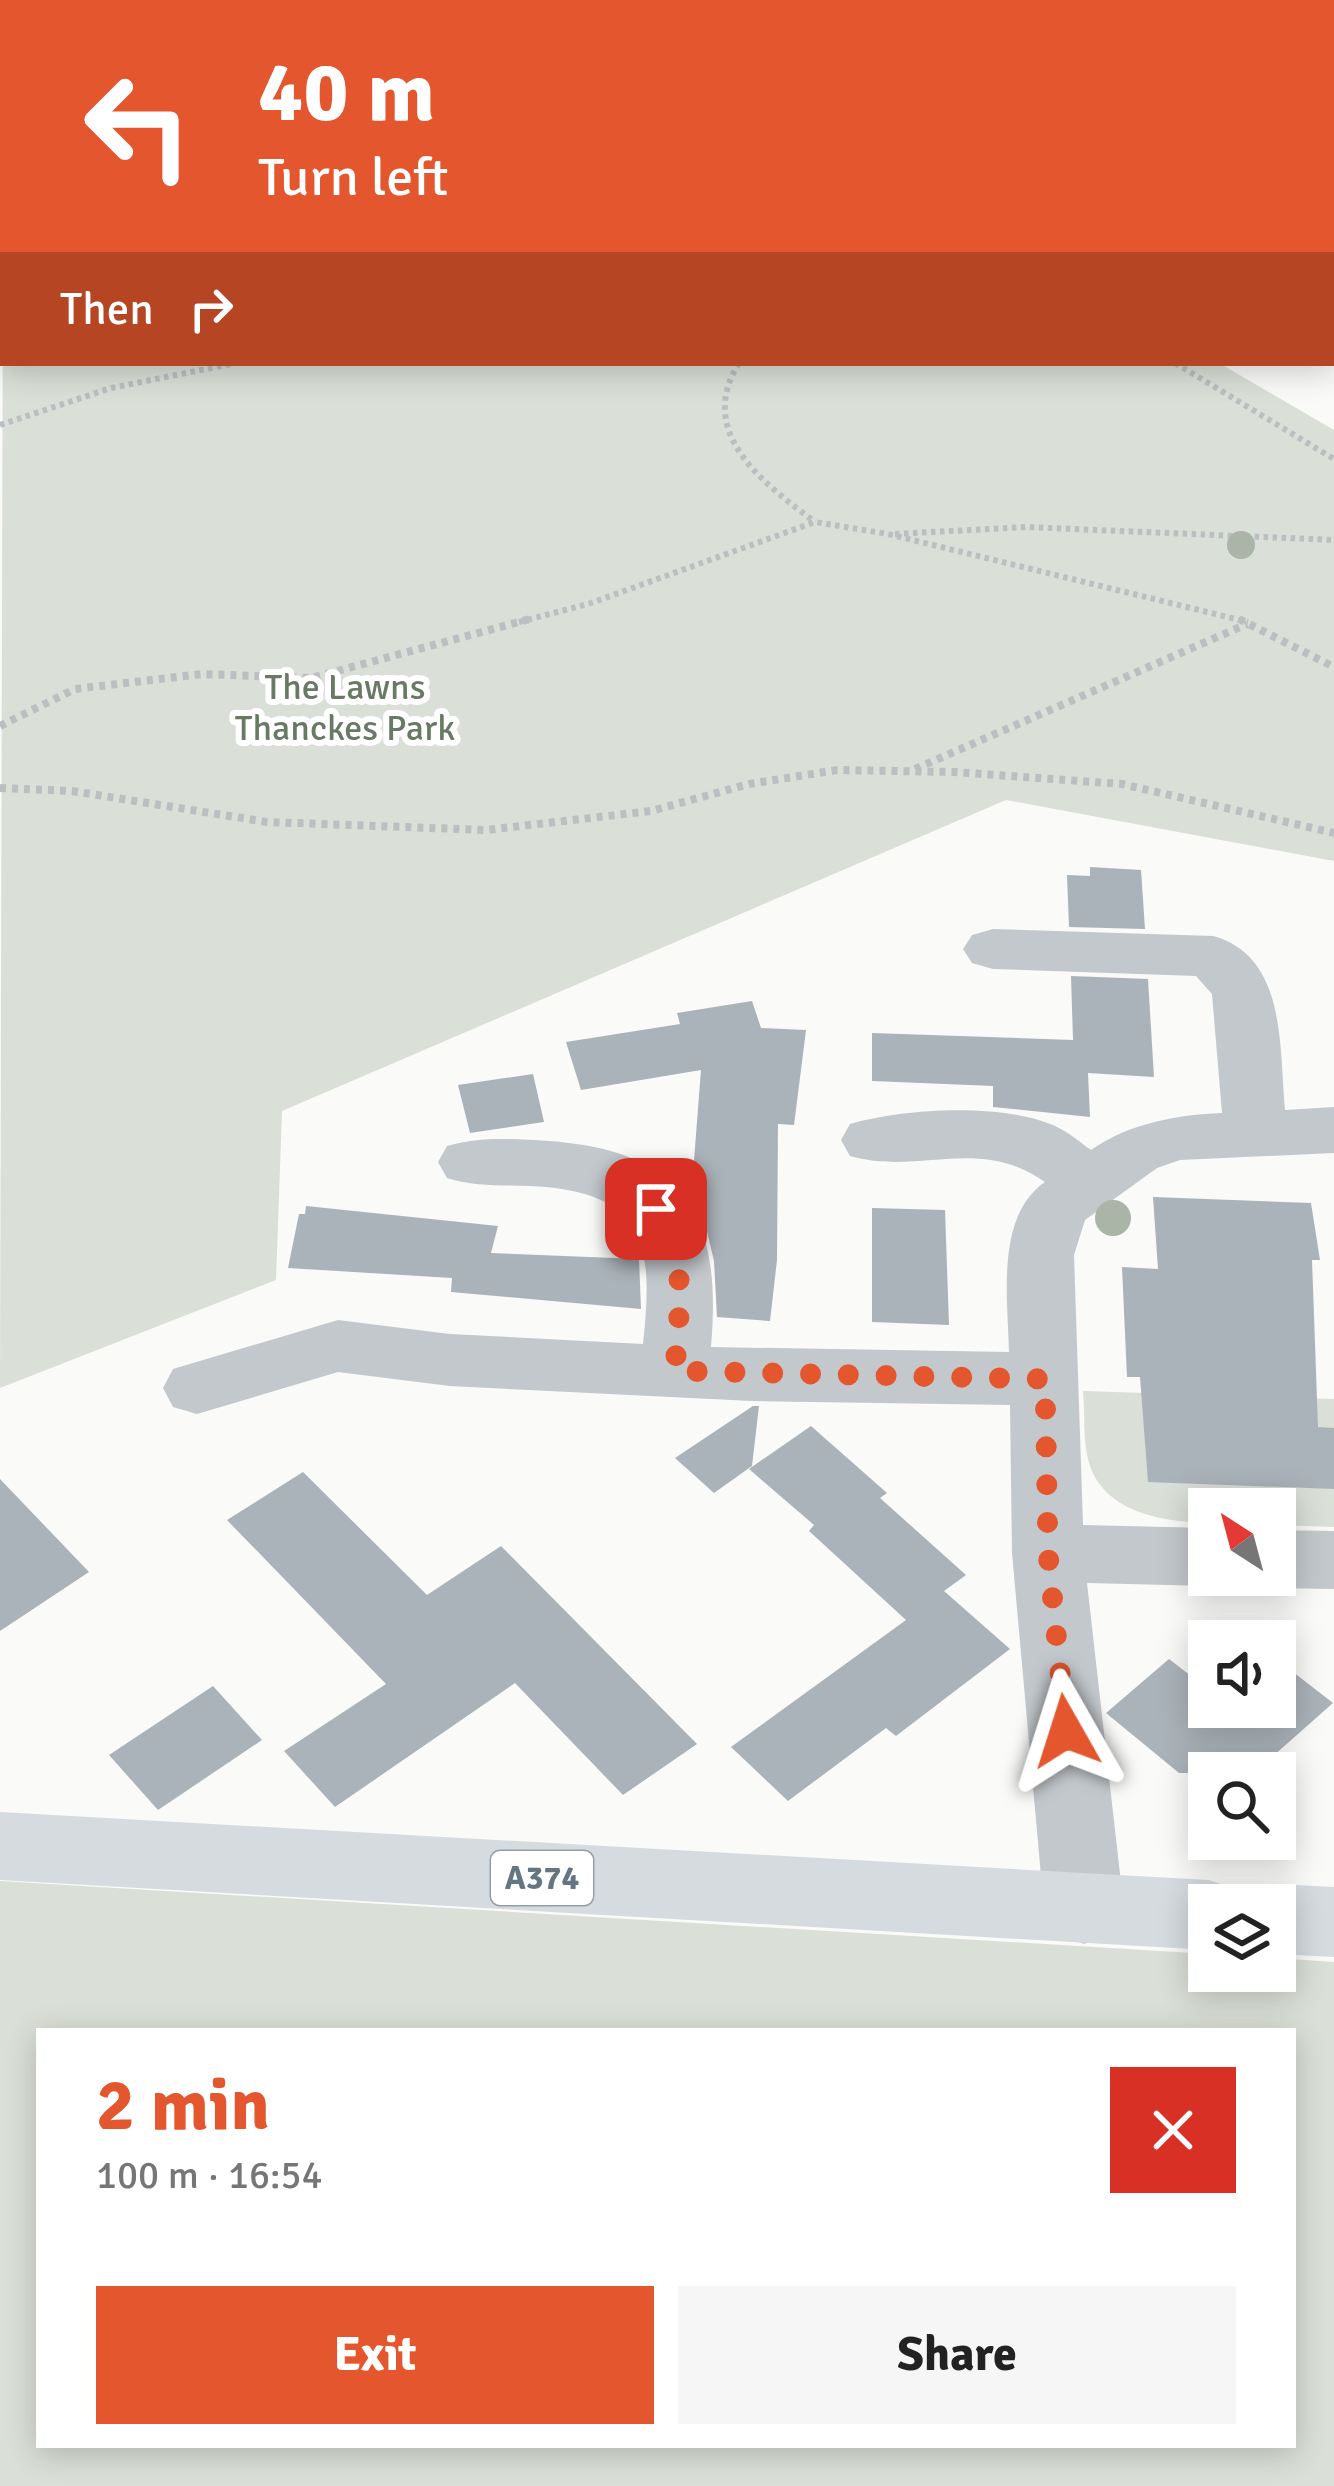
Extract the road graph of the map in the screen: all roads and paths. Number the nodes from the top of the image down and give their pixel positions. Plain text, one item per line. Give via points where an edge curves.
1 (221, 366) edge
2 (737, 366) edge
3 (1180, 366) edge
4 (0, 425) edge
5 (1334, 459) edge
6 (815, 521) junction
7 (887, 534) junction
8 (1334, 540) edge
9 (1250, 622) junction
10 (1334, 667) edge
11 (0, 726) edge
12 (908, 772) junction
13 (0, 788) edge
14 (1334, 833) edge
15 (994, 949) dead end
16 (1334, 1130) edge
17 (1256, 1133) junction
18 (873, 1140) dead end
19 (470, 1162) dead end
20 (1088, 1180) junction
21 (675, 1371) junction
22 (1045, 1379) junction
23 (197, 1388) dead end
24 (1048, 1553) junction
25 (1188, 1556) edge
26 (1296, 1559) edge
27 (1334, 1560) edge
28 (0, 1846) edge
29 (1084, 1909) junction
30 (1188, 1915) edge
31 (1296, 1920) edge
32 (1334, 1922) edge

1 - 4 path via 111,388
2 - 6 path via 722,393 726,426 762,483
3 - 5 path
6 - 7 path
6 - 11 path via 588,604 310,678 202,674 74,689
7 - 8 path via 1025,527
7 - 9 path
9 - 10 path
9 - 12 path
12 - 13 path via 837,770 651,811 486,830 267,822
12 - 14 path via 1122,784
15 - 17 street via 1214,956 1242,989
16 - 17 street
17 - 20 street via 1178,1138
18 - 20 street via 969,1133 1035,1144
19 - 21 street via 583,1167 625,1156 673,1231 680,1280
20 - 22 street via 1056,1208 1041,1255
21 - 22 street
21 - 23 street via 338,1346
22 - 24 street
24 - 25 street
24 - 29 street
26 - 27 street
28 - 29 main road, A374
29 - 30 main road, A374
31 - 32 main road

